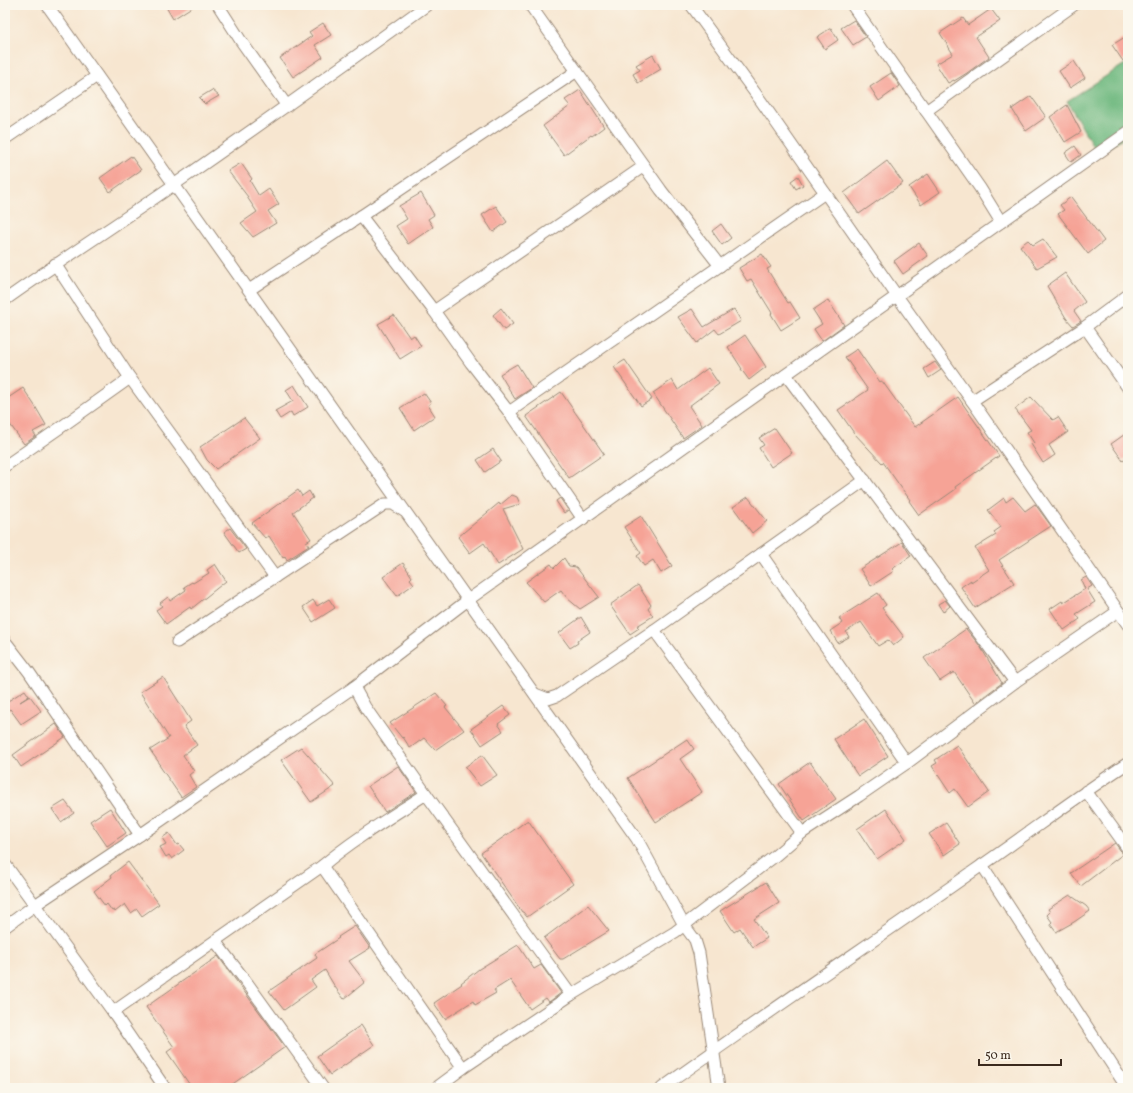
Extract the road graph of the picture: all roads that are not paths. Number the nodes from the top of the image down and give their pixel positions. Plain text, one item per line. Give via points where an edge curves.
1 (47, 5) edge
2 (218, 5) edge
3 (428, 5) edge
4 (530, 5) edge
5 (692, 5) edge
6 (852, 5) edge
7 (1074, 5) edge
8 (577, 71) junction
9 (97, 76) junction
10 (287, 106) junction
11 (926, 111) junction
12 (1128, 132) edge
13 (5, 139) edge
14 (644, 166) junction
15 (174, 185) junction
16 (825, 193) junction
17 (361, 216) junction
18 (1002, 222) junction
19 (55, 264) junction
20 (720, 266) junction
21 (248, 290) junction
22 (1128, 294) edge
23 (897, 296) junction
24 (5, 300) edge
25 (434, 311) junction
26 (1085, 327) junction
27 (786, 375) junction
28 (130, 378) junction
29 (1128, 388) edge
30 (972, 401) junction
31 (509, 412) junction
32 (5, 466) edge
33 (865, 480) junction
34 (406, 513) junction
35 (583, 519) junction
36 (761, 554) junction
37 (275, 577) junction
38 (468, 600) junction
39 (1118, 611) junction
40 (1128, 625) edge
41 (654, 630) junction
42 (5, 641) edge
43 (177, 642) dead end
44 (1014, 682) junction
45 (354, 687) junction
46 (534, 694) junction
47 (907, 762) junction
48 (1128, 762) edge
49 (1086, 791) junction
50 (426, 794) junction
51 (802, 833) junction
52 (140, 835) junction
53 (1128, 849) edge
54 (5, 864) edge
55 (982, 865) junction
56 (322, 866) junction
57 (35, 905) junction
58 (684, 925) junction
59 (5, 927) edge
60 (215, 941) junction
61 (571, 995) junction
62 (113, 1012) junction
63 (713, 1052) junction
64 (463, 1068) junction
65 (165, 1088) edge
66 (323, 1088) edge
67 (436, 1088) edge
68 (662, 1088) edge
69 (719, 1088) edge
70 (1127, 1088) edge

1 - 9 street
2 - 10 street
3 - 10 street
4 - 8 street
5 - 16 street
6 - 11 street
7 - 11 street
8 - 14 street
8 - 17 street
9 - 13 street
9 - 15 street
10 - 15 street
11 - 18 street
12 - 18 street
14 - 20 street
14 - 25 street
15 - 19 street
15 - 21 street
16 - 20 street
16 - 23 street
17 - 21 street
17 - 25 street
18 - 23 street
19 - 24 street
19 - 28 street
20 - 31 street
21 - 34 street
22 - 26 street
23 - 27 street
23 - 30 street
25 - 31 street
26 - 29 street
26 - 30 street
27 - 33 street
27 - 35 street
28 - 32 street
28 - 37 street
30 - 39 street
31 - 35 street
33 - 36 street
33 - 44 street
34 - 37 street via 393,504 385,504
34 - 38 street
35 - 38 street
36 - 41 street
36 - 47 street
37 - 43 street
38 - 45 street
38 - 46 street
39 - 40 street
39 - 44 street
41 - 46 street via 557,696 548,699
41 - 51 street
42 - 52 street
44 - 47 street
45 - 50 street via 365,707
45 - 52 street
46 - 58 street via 637,839
47 - 51 street
48 - 49 street
49 - 53 street
49 - 55 street
50 - 56 street via 338,852
50 - 61 street
51 - 58 street via 776,856
52 - 57 street
54 - 57 street
55 - 63 street
55 - 70 street
56 - 60 street
56 - 64 street
57 - 59 street
57 - 62 street
58 - 61 street
58 - 63 street via 695,940 699,953
60 - 62 street
60 - 66 street
61 - 64 street
62 - 65 street
63 - 68 street
63 - 69 street
64 - 67 street

